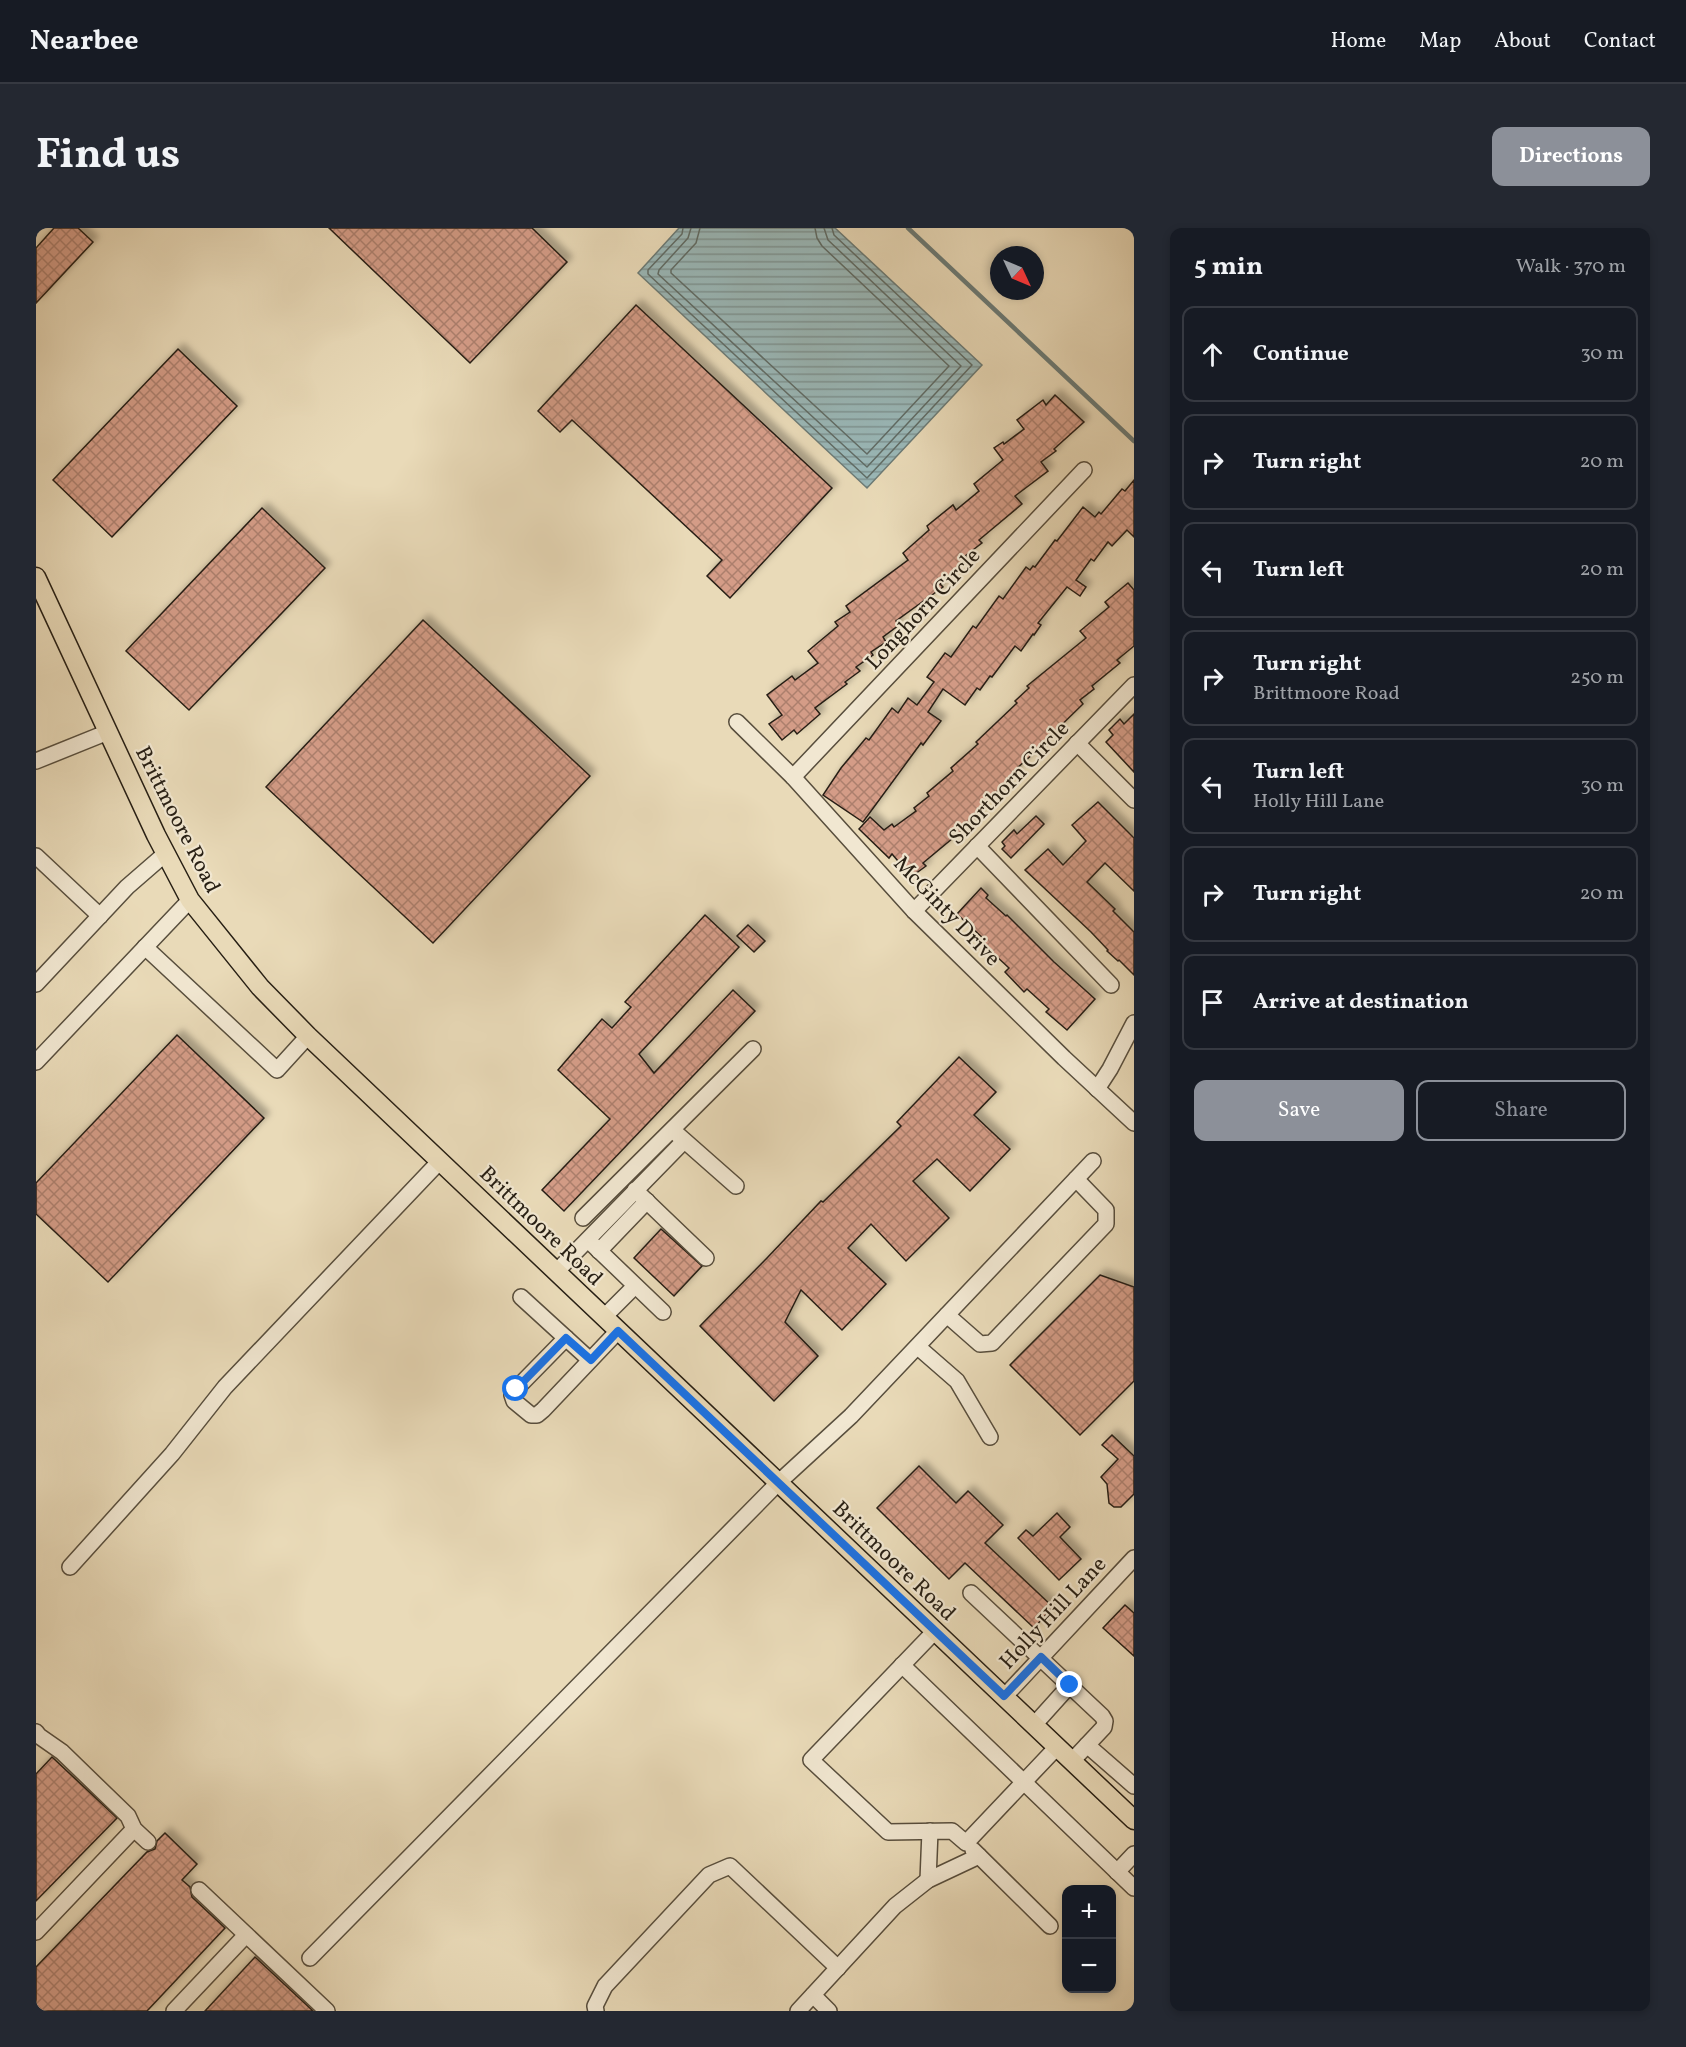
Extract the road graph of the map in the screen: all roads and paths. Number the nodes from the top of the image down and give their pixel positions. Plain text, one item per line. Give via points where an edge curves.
1 (1084, 470) dead end
2 (36, 577) edge
3 (1134, 685) edge
4 (737, 722) dead end
5 (108, 732) junction
6 (1077, 743) junction
7 (36, 761) edge
8 (793, 777) junction
9 (1134, 800) edge
10 (977, 846) junction
11 (165, 854) junction
12 (36, 856) edge
13 (190, 900) junction
14 (914, 911) junction
15 (100, 916) junction
16 (145, 947) junction
17 (36, 984) edge
18 (1111, 985) dead end
19 (1134, 1023) edge
20 (308, 1036) junction
21 (753, 1049) dead end
22 (36, 1062) edge
23 (1097, 1089) junction
24 (1134, 1123) edge
25 (672, 1130) junction
26 (684, 1141) junction
27 (440, 1161) junction
28 (1093, 1161) dead end
29 (1076, 1179) junction
30 (736, 1186) dead end
31 (635, 1190) junction
32 (647, 1201) junction
33 (583, 1218) dead end
34 (593, 1246) junction
35 (706, 1258) dead end
36 (556, 1272) junction
37 (635, 1286) junction
38 (521, 1297) dead end
39 (663, 1312) dead end
40 (947, 1315) junction
41 (604, 1317) junction
42 (618, 1331) junction
43 (566, 1338) junction
44 (918, 1347) junction
45 (591, 1360) junction
46 (990, 1437) dead end
47 (778, 1483) junction
48 (1134, 1558) edge
49 (70, 1567) dead end
50 (971, 1593) dead end
51 (935, 1631) junction
52 (1041, 1657) junction
53 (902, 1665) junction
54 (1070, 1685) junction
55 (1004, 1696) junction
56 (1034, 1725) junction
57 (37, 1736) edge
58 (1087, 1745) junction
59 (1057, 1748) junction
60 (1072, 1761) junction
61 (1025, 1783) junction
62 (1134, 1786) edge
63 (1132, 1815) edge
64 (134, 1829) junction
65 (930, 1831) junction
66 (148, 1842) dead end
67 (966, 1843) junction
68 (1134, 1854) edge
69 (979, 1856) junction
70 (1117, 1872) junction
71 (928, 1880) junction
72 (1134, 1888) edge
73 (199, 1890) dead end
74 (1050, 1926) dead end
75 (36, 1932) edge
76 (246, 1935) junction
77 (310, 1958) dead end
78 (838, 1968) junction
79 (813, 1995) junction
80 (174, 2011) edge
81 (327, 2011) edge
82 (596, 2011) edge
83 (798, 2011) edge
84 (829, 2011) edge

1 - 8 street, Longhorn Circle
2 - 5 main road, Brittmoore Road
3 - 6 street, Shorthorn Circle
4 - 8 street, McGinty Drive
5 - 7 street
5 - 11 main road, Brittmoore Road
6 - 9 street
6 - 10 street, Shorthorn Circle
8 - 14 street, McGinty Drive
10 - 14 street, Shorthorn Circle
10 - 18 street
11 - 13 main road, Brittmoore Road
11 - 15 street
12 - 15 street
13 - 16 street
13 - 20 main road, Brittmoore Road via 260,987
14 - 23 street, McGinty Drive
15 - 17 street
16 - 20 street via 277,1070
16 - 22 street
19 - 23 street
20 - 27 main road, Brittmoore Road
21 - 25 street
23 - 24 street, McGinty Drive
25 - 26 street
25 - 33 street
26 - 30 street
26 - 31 street
27 - 36 main road, Brittmoore Road
27 - 49 street via 225,1387 172,1454
28 - 29 street
29 - 40 street
29 - 40 street via 1106,1210 1106,1224 992,1343 980,1344
31 - 32 street
31 - 34 street
32 - 34 street
32 - 35 street
34 - 36 street
34 - 37 street
36 - 41 main road, Brittmoore Road
37 - 39 street
37 - 41 street
38 - 43 street
40 - 44 street
41 - 42 main road, Brittmoore Road
42 - 45 street
42 - 47 main road, Brittmoore Road
43 - 45 street
43 - 45 street via 516,1389 514,1401 531,1415 537,1415
44 - 46 street via 957,1381
44 - 47 street
47 - 51 main road, Brittmoore Road
47 - 77 street
48 - 52 street, Holly Hill Lane
50 - 52 street
51 - 53 street
51 - 55 main road, Brittmoore Road
52 - 54 street
52 - 55 street, Holly Hill Lane
53 - 61 street
53 - 65 street via 811,1760 888,1832
54 - 56 street
54 - 58 street via 1105,1721
55 - 56 main road, Brittmoore Road
56 - 59 main road, Brittmoore Road
57 - 64 street via 62,1752 128,1816
58 - 60 street
58 - 62 street
59 - 60 main road, Brittmoore Road
59 - 61 street
60 - 63 main road, Brittmoore Road
61 - 67 street
61 - 70 street
64 - 66 street
64 - 75 street
65 - 67 street via 952,1831
65 - 71 street
67 - 69 street
68 - 70 street
69 - 71 street
69 - 74 street
70 - 72 street
71 - 78 street via 895,1906
73 - 76 street
76 - 80 street
76 - 81 street
78 - 79 street
78 - 82 street via 730,1866 709,1875 605,1986
79 - 83 street
79 - 84 street

